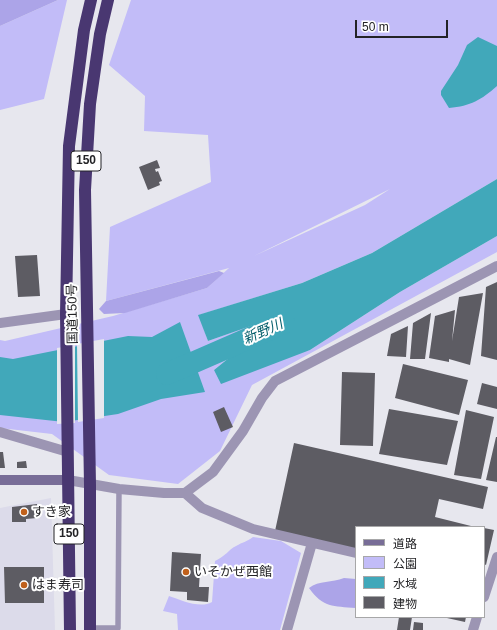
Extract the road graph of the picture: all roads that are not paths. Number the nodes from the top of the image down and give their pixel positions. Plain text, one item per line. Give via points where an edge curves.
1 (91, 0) edge
2 (108, 0) edge
3 (497, 266) edge
4 (67, 319) junction
5 (0, 323) edge
6 (0, 432) edge
7 (68, 452) junction
8 (0, 480) edge
9 (68, 480) junction
10 (90, 485) junction
11 (119, 489) junction
12 (185, 493) junction
13 (312, 543) junction
14 (355, 553) edge
15 (497, 557) edge
16 (490, 585) edge
17 (485, 595) edge
18 (478, 618) edge
19 (90, 629) edge
20 (70, 630) edge
21 (289, 630) edge
22 (473, 630) edge

1 - 4 highway, 国道150号 / 150 via 84,30 69,146
2 - 10 highway, 国道150号 / 150 via 99,41 86,145
3 - 12 street via 275,381 213,472
4 - 5 street
4 - 7 highway, 国道150号 / 150
6 - 7 street
7 - 9 highway, 国道150号 / 150
8 - 9 street
9 - 10 street
9 - 20 highway, 国道150号 / 150
10 - 11 street
10 - 19 highway, 国道150号 / 150
11 - 12 street
11 - 19 lane via 118,628
12 - 13 street via 202,508 229,520 253,529
13 - 14 street
13 - 21 street
15 - 16 street
16 - 17 street
18 - 22 street

